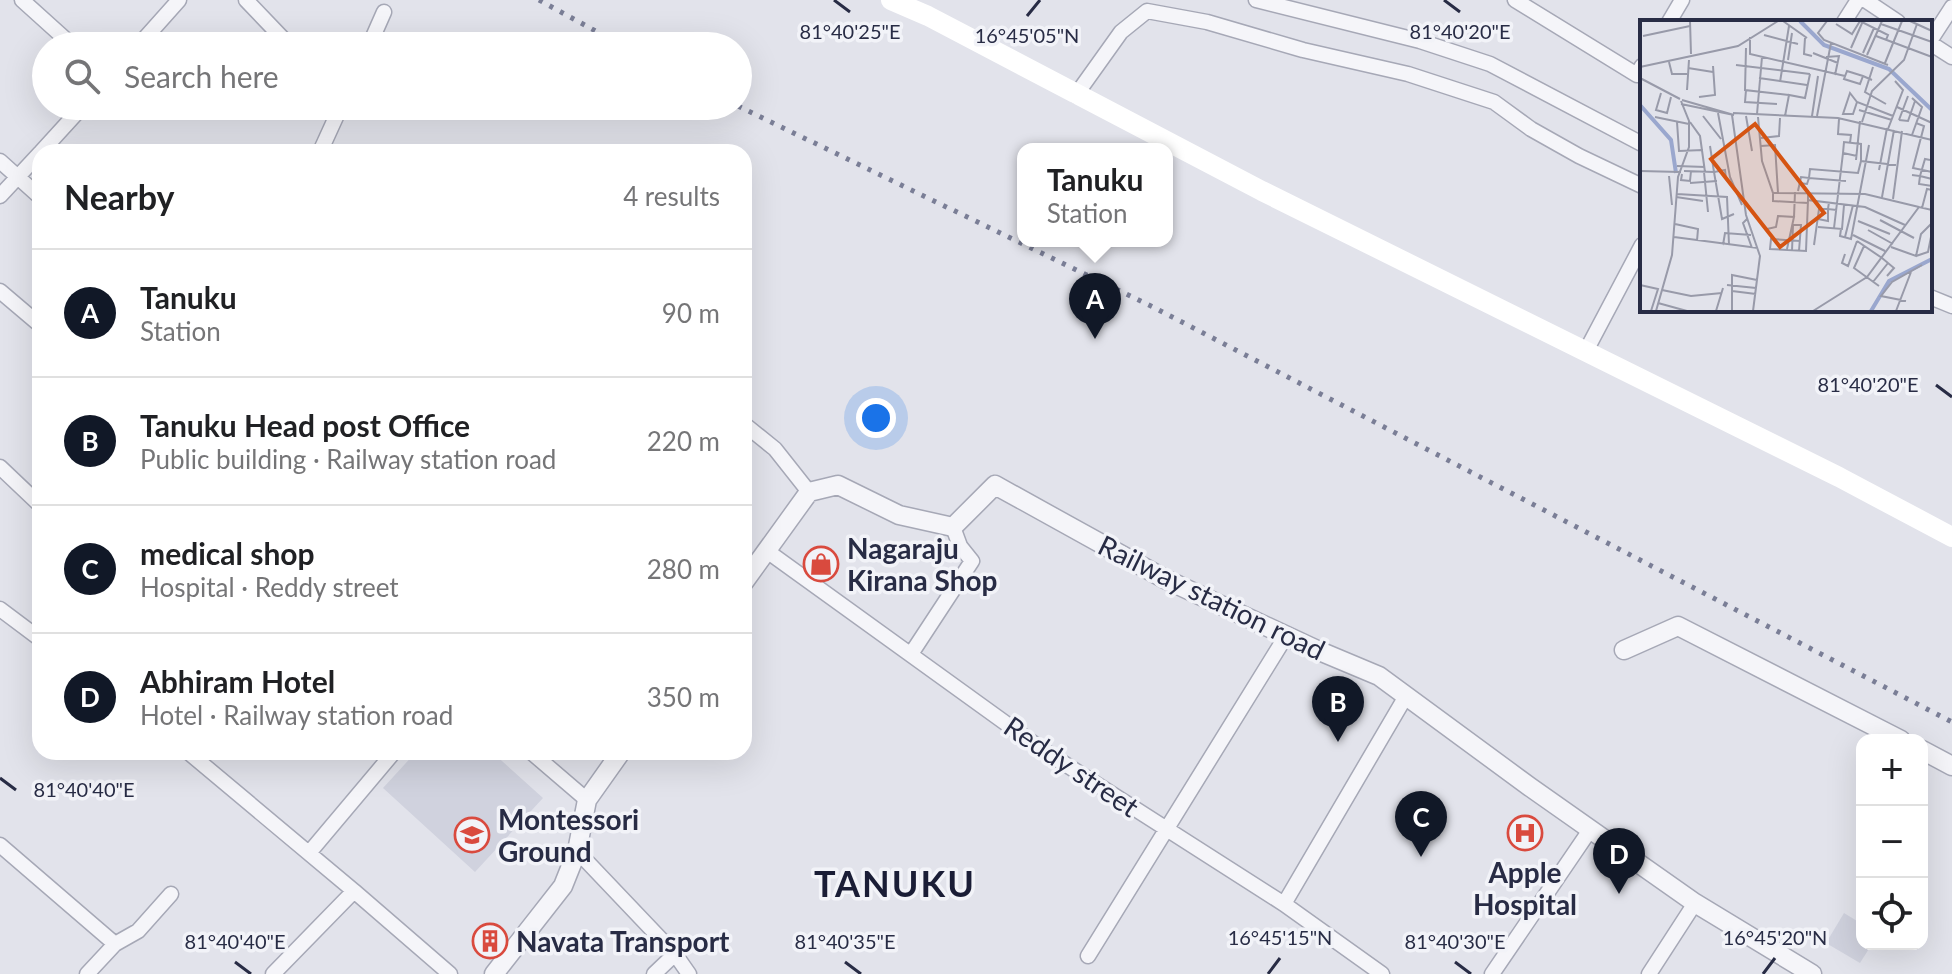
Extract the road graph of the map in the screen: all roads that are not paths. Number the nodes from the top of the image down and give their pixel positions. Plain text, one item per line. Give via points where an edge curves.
1 (22, 0) edge
2 (179, 0) edge
3 (246, 0) edge
4 (891, 0) edge
5 (1256, 0) edge
6 (1515, 0) edge
7 (1682, 0) edge
8 (1858, 0) edge
9 (1865, 0) edge
10 (1952, 7) edge
11 (384, 12) dead end
12 (1670, 20) edge
13 (1845, 20) edge
14 (1895, 20) edge
15 (57, 32) edge
16 (150, 32) edge
17 (277, 32) edge
18 (375, 32) edge
19 (1932, 39) edge
20 (1932, 43) edge
21 (1952, 57) edge
22 (1640, 73) edge
23 (1076, 95) junction
24 (70, 120) edge
25 (335, 120) edge
26 (1168, 143) edge
27 (1640, 143) edge
28 (47, 144) edge
29 (324, 144) edge
30 (1173, 145) edge
31 (0, 161) edge
32 (32, 161) edge
33 (18, 176) junction
34 (1640, 185) edge
35 (32, 189) edge
36 (0, 196) edge
37 (1640, 249) edge
38 (0, 291) edge
39 (1932, 298) edge
40 (1952, 306) edge
41 (32, 318) edge
42 (1586, 351) junction
43 (752, 430) edge
44 (0, 467) edge
45 (809, 492) junction
46 (32, 497) edge
47 (953, 527) junction
48 (1952, 537) edge
49 (767, 551) junction
50 (752, 571) edge
51 (0, 609) edge
52 (32, 633) edge
53 (1286, 636) junction
54 (1624, 650) dead end
55 (911, 654) junction
56 (1406, 696) junction
57 (1889, 734) edge
58 (1928, 753) edge
59 (198, 760) edge
60 (387, 760) edge
61 (540, 760) edge
62 (615, 760) edge
63 (1952, 766) edge
64 (587, 800) junction
65 (1166, 829) junction
66 (1590, 830) junction
67 (0, 845) edge
68 (577, 851) junction
69 (309, 853) junction
70 (354, 891) junction
71 (171, 894) dead end
72 (1695, 903) junction
73 (1284, 904) junction
74 (115, 944) junction
75 (675, 954) junction
76 (1088, 956) dead end
77 (87, 974) edge
78 (273, 974) edge
79 (450, 974) edge
80 (494, 974) edge
81 (654, 974) edge
82 (689, 974) edge
83 (1382, 974) edge
84 (1492, 974) edge
85 (1649, 974) edge
86 (1812, 974) edge

1 - 15 street
2 - 16 street
3 - 17 street
4 - 23 main road
5 - 27 street via 1490,64
6 - 22 street
7 - 12 street
8 - 13 street
9 - 14 street
10 - 19 street
11 - 18 street
20 - 21 street
23 - 26 main road
23 - 34 street via 1121,32 1147,11 1408,74 1494,102 1531,129
24 - 28 street
25 - 29 street
30 - 42 main road
31 - 33 street
32 - 33 street
33 - 35 street
33 - 36 street
37 - 42 street
38 - 41 street
39 - 40 street
42 - 48 main road
43 - 45 street via 775,449
44 - 46 street
45 - 47 street via 838,485 899,515
45 - 49 street
47 - 53 street, Railway station road via 995,485 1165,579
47 - 55 street via 972,561
49 - 50 street
49 - 55 street, Reddy street
51 - 52 street
53 - 56 street, Railway station road via 1379,676
53 - 65 street
54 - 57 street via 1678,626
55 - 65 street, Reddy street via 1040,748
56 - 66 street, Railway station road
56 - 73 street
58 - 63 street
59 - 69 street
60 - 69 street
61 - 64 street
62 - 64 street
64 - 68 street
65 - 73 street, Reddy street
65 - 76 street
66 - 72 street, Railway station road
66 - 84 street
67 - 74 street
68 - 75 street
68 - 80 street via 563,886
69 - 70 street
70 - 78 street
70 - 79 street
71 - 74 street via 138,931
72 - 85 street
72 - 86 street, Railway station road
73 - 83 street, Reddy street
74 - 77 street
75 - 81 street
75 - 82 street

